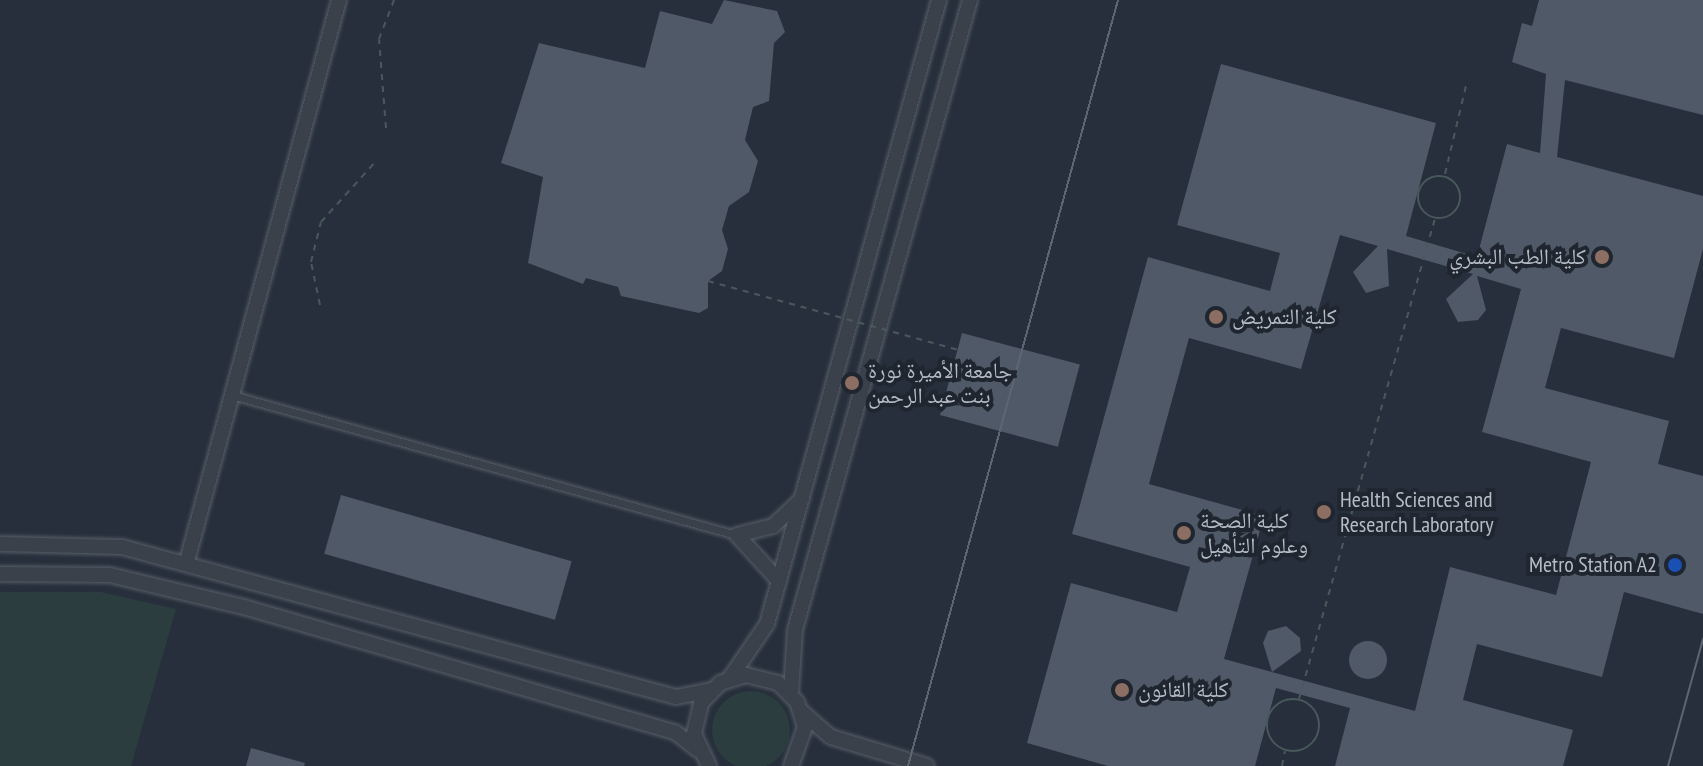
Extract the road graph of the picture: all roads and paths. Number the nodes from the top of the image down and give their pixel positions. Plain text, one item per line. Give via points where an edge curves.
1 (339, 0) edge
2 (394, 0) edge
3 (939, 0) edge
4 (970, 0) edge
5 (1467, 82) dead end
6 (386, 128) dead end
7 (377, 160) dead end
8 (1444, 176) junction
9 (1435, 218) junction
10 (708, 281) dead end
11 (320, 305) dead end
12 (958, 350) dead end
13 (230, 394) junction
14 (802, 499) junction
15 (737, 535) junction
16 (0, 544) edge
17 (187, 561) junction
18 (0, 574) edge
19 (779, 581) junction
20 (730, 678) junction
21 (711, 690) junction
22 (791, 693) junction
23 (1299, 699) junction
24 (802, 712) junction
25 (1285, 750) junction
26 (704, 761) edge
27 (791, 766) edge
28 (927, 766) edge
29 (1282, 766) edge

1 - 13 street
2 - 6 path via 379,39
3 - 14 street
4 - 22 street via 795,630
5 - 8 path
7 - 11 path via 321,222 311,262
8 - 9 path via 1460,199 1449,216
8 - 9 path via 1426,179 1418,191 1419,205
9 - 23 path
10 - 12 path, bridge
13 - 15 lane
13 - 17 street
14 - 15 street via 773,526
14 - 19 street
15 - 19 street
16 - 17 street via 62,542
17 - 21 street via 676,697
18 - 26 street via 110,575 247,608 675,732
19 - 20 street via 767,624
20 - 21 street
20 - 22 street via 762,676
21 - 26 street via 695,718
22 - 24 street
23 - 25 path via 1282,701 1267,722 1271,739
23 - 25 path via 1318,715 1318,732 1302,749
24 - 27 street via 803,744
24 - 28 street via 831,737
25 - 29 path

